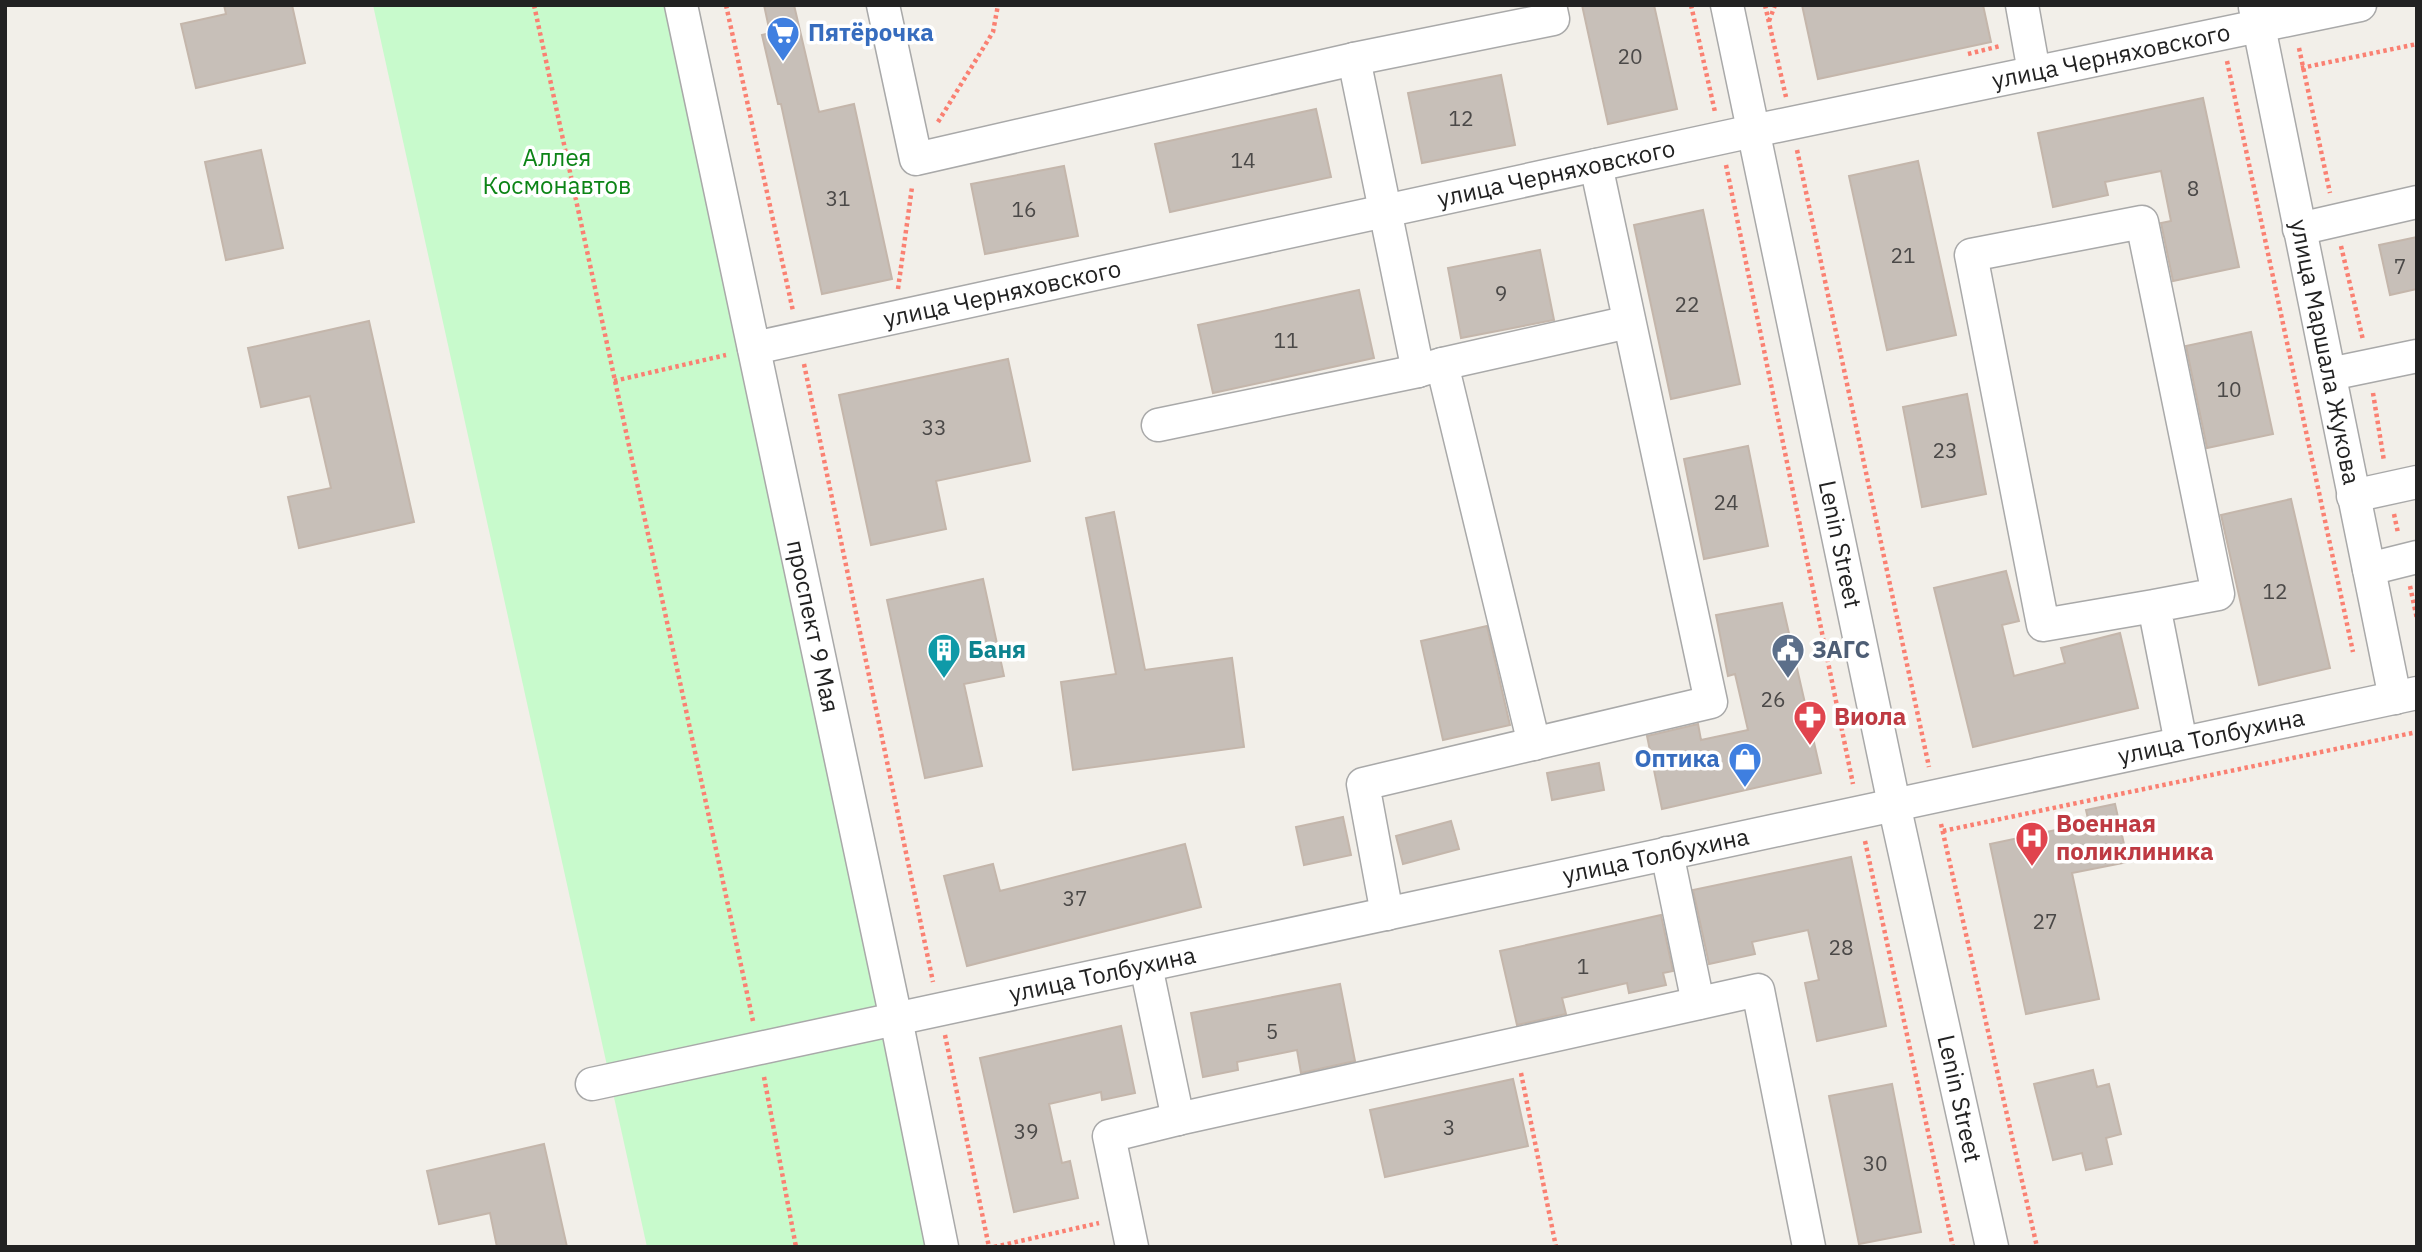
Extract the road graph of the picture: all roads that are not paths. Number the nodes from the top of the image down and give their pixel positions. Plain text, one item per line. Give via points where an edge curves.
1 (681, 5) edge
2 (883, 5) edge
3 (1550, 5) edge
4 (1727, 5) edge
5 (2022, 5) edge
6 (2360, 5) edge
7 (2256, 15) edge
8 (1354, 59) junction
9 (2034, 72) junction
10 (1753, 131) junction
11 (1596, 165) junction
12 (2417, 202) edge
13 (1386, 211) junction
14 (2299, 229) junction
15 (1629, 322) junction
16 (754, 348) junction
17 (2417, 356) edge
18 (1430, 368) junction
19 (2329, 374) junction
20 (1158, 425) dead end
21 (2402, 485) edge
22 (2354, 496) junction
23 (2411, 559) edge
24 (2369, 569) junction
25 (2154, 607) junction
26 (2406, 696) edge
27 (1534, 744) junction
28 (2181, 744) junction
29 (1894, 804) junction
30 (1667, 853) junction
31 (1387, 914) junction
32 (1146, 965) junction
33 (1698, 1003) junction
34 (896, 1019) junction
35 (592, 1084) dead end
36 (1178, 1119) junction
37 (1129, 1232) edge
38 (942, 1247) edge
39 (1809, 1247) edge
40 (1992, 1247) edge

1 - 16 street, проспект 9 Мая
2 - 8 street via 916,159
3 - 8 street via 1553,19
4 - 10 street, Lenin Street
5 - 9 street
6 - 7 street, улица Черняховского via 2293,19
7 - 9 street, улица Черняховского via 2221,33
7 - 14 street, улица Маршала Жукова
8 - 13 street
9 - 10 street, улица Черняховского
10 - 11 street, улица Черняховского
10 - 29 street, Lenin Street
11 - 13 street, улица Черняховского
11 - 15 street
12 - 14 street
13 - 16 street, улица Черняховского
13 - 18 street
14 - 19 street, улица Маршала Жукова
15 - 18 street
15 - 27 street via 1711,702
16 - 34 street, проспект 9 Мая
17 - 19 street
18 - 20 street
18 - 27 street
19 - 22 street, улица Маршала Жукова
21 - 22 street
22 - 24 street, улица Маршала Жукова
23 - 24 street
24 - 26 street, улица Маршала Жукова
25 - 25 street via 2218,594 2142,222 1971,255 2043,625
25 - 28 street
26 - 28 street, улица Толбухина
27 - 31 street via 1363,783
28 - 29 street, улица Толбухина
29 - 30 street, улица Толбухина
29 - 40 street, Lenin Street
30 - 31 street, улица Толбухина
30 - 33 street
31 - 32 street, улица Толбухина
32 - 34 street, улица Толбухина
32 - 36 street
33 - 36 street
33 - 39 street via 1758,990
34 - 35 street, улица Толбухина
34 - 38 street, проспект 9 Мая
36 - 37 street via 1109,1136

